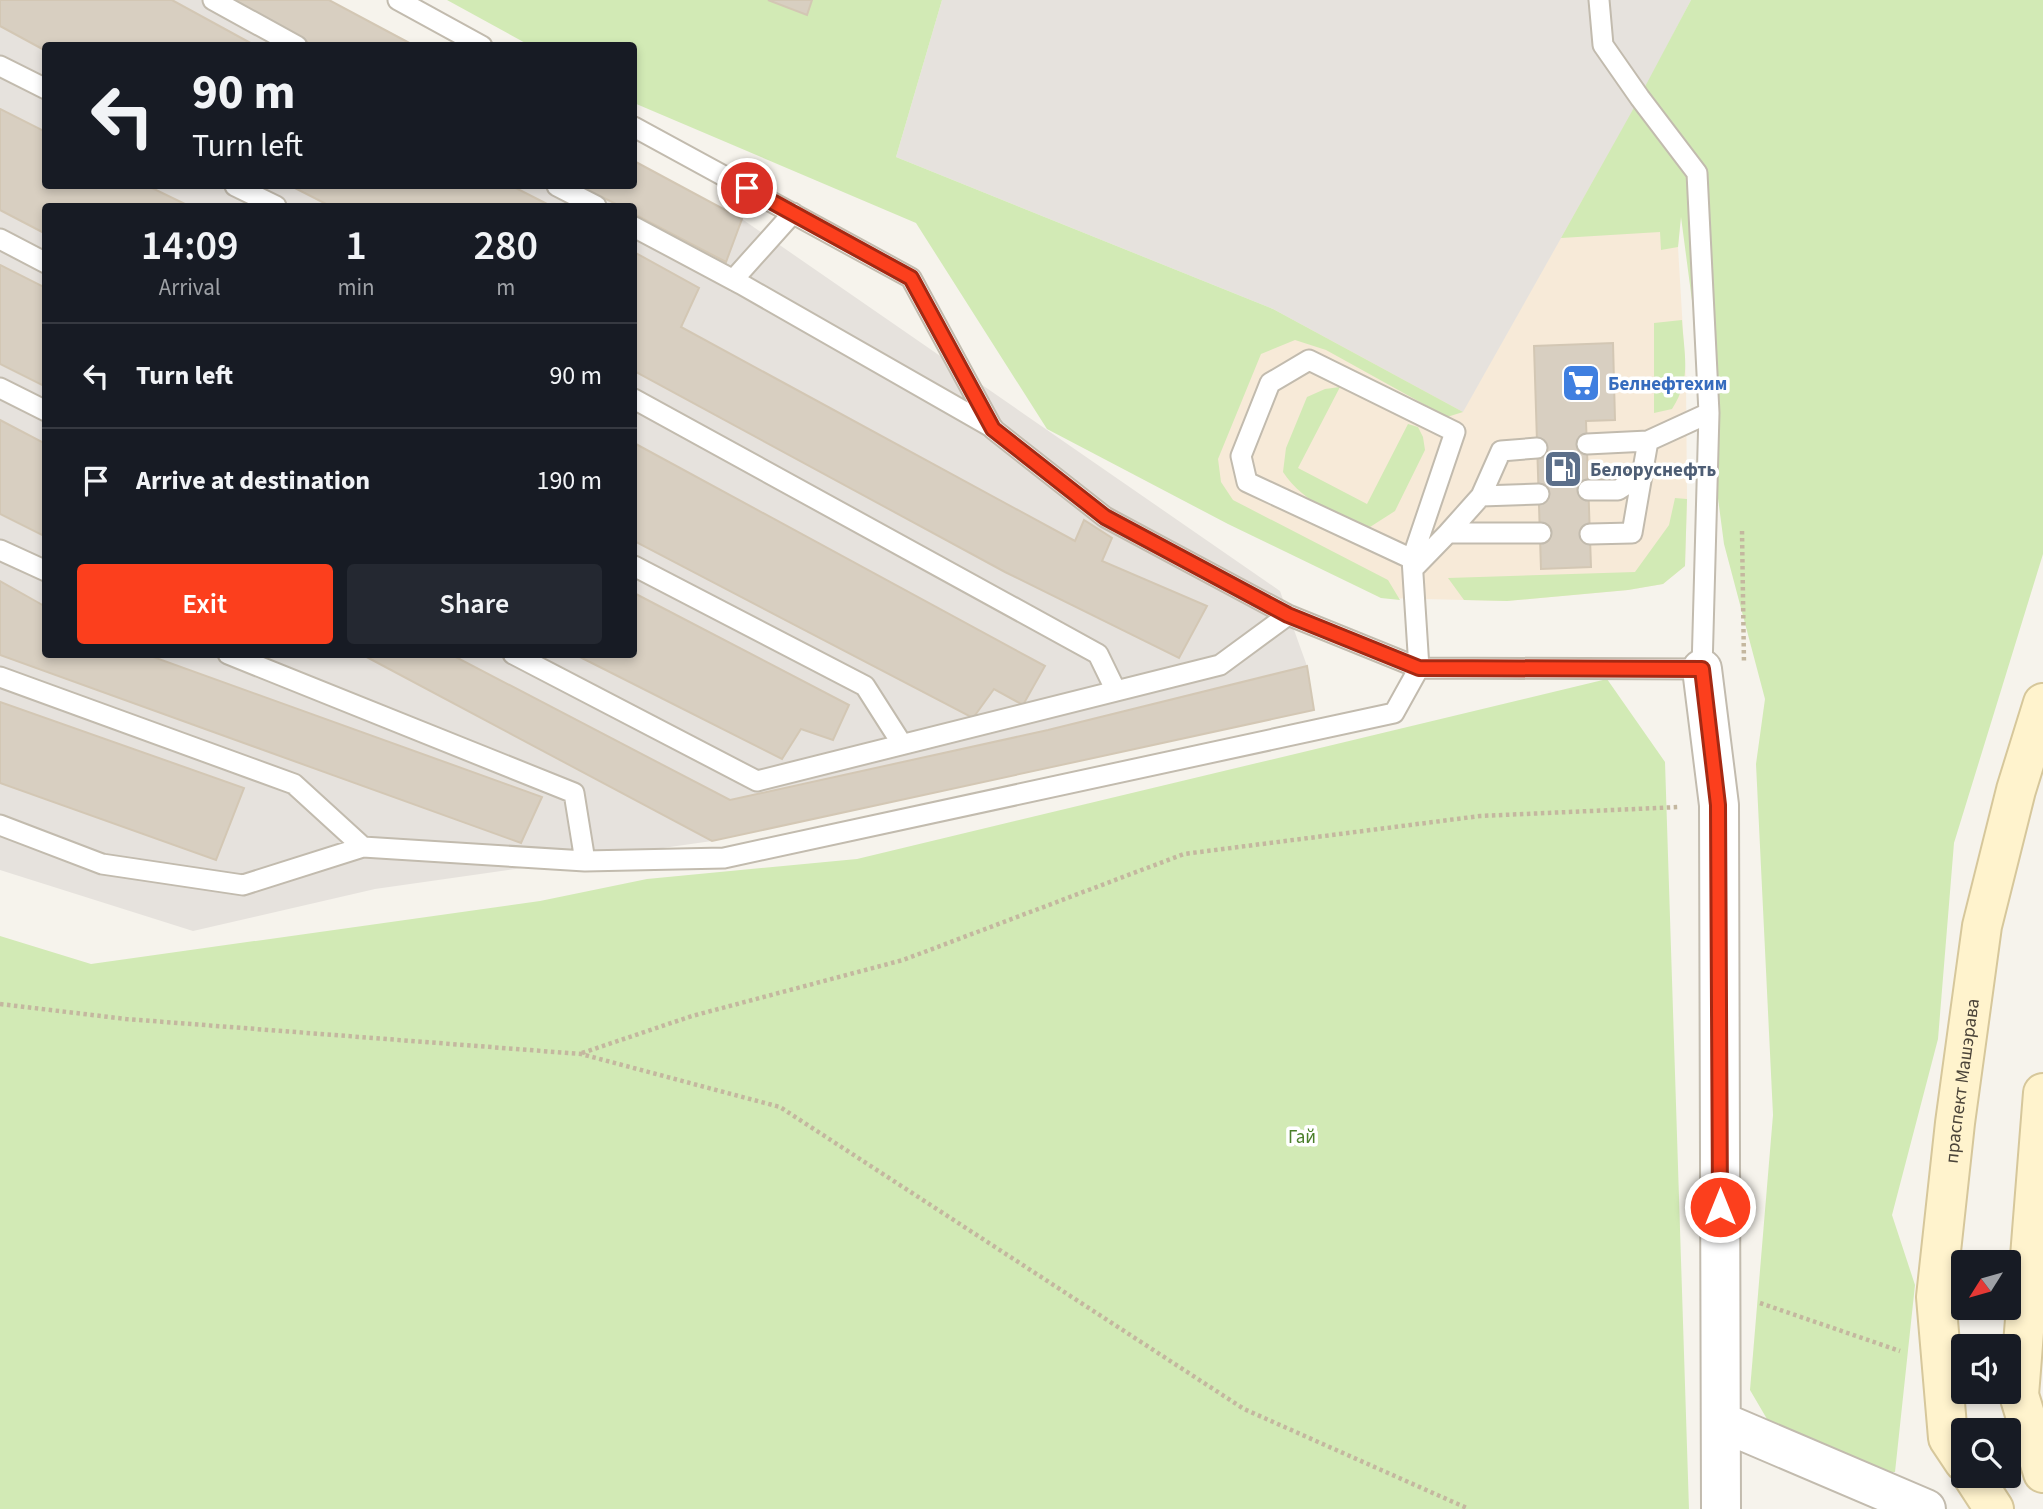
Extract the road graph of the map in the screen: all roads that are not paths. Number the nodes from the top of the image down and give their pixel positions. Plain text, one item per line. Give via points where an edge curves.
1 (213, 0) edge
2 (398, 0) edge
3 (1599, 0) edge
4 (290, 42) edge
5 (475, 42) edge
6 (0, 66) edge
7 (42, 87) edge
8 (637, 129) edge
9 (241, 189) edge
10 (563, 189) edge
11 (270, 203) edge
12 (590, 203) edge
13 (793, 213) junction
14 (637, 229) edge
15 (0, 240) edge
16 (42, 261) edge
17 (733, 280) junction
18 (0, 388) edge
19 (637, 401) edge
20 (42, 409) edge
21 (1709, 413) junction
22 (993, 429) junction
23 (1648, 441) junction
24 (1587, 444) dead end
25 (1537, 448) dead end
26 (1642, 475) junction
27 (1588, 490) dead end
28 (1539, 494) dead end
29 (1481, 496) junction
30 (1448, 533) junction
31 (1541, 533) dead end
32 (1590, 534) dead end
33 (0, 550) edge
34 (1412, 564) junction
35 (637, 568) edge
36 (42, 569) edge
37 (1288, 615) junction
38 (238, 658) edge
39 (521, 658) edge
40 (1419, 668) junction
41 (1702, 669) junction
42 (0, 677) edge
43 (1116, 691) junction
44 (2043, 703) edge
45 (902, 744) junction
46 (0, 825) edge
47 (363, 847) junction
48 (585, 861) junction
49 (2043, 1093) edge
50 (1721, 1422) junction
51 (1951, 1442) edge
52 (2043, 1473) edge
53 (1980, 1488) edge
54 (1721, 1509) edge
55 (1926, 1509) edge
56 (1994, 1509) edge

1 - 4 lane
2 - 5 lane
3 - 21 lane via 1603,45 1697,173
6 - 7 lane
8 - 13 lane
9 - 11 lane
10 - 12 lane
13 - 17 lane
13 - 22 lane via 911,278
14 - 17 lane
15 - 16 lane
17 - 22 lane
18 - 20 lane
19 - 43 lane via 1098,654
21 - 23 lane
21 - 41 lane
22 - 37 lane via 1105,517
23 - 24 lane
23 - 26 lane
25 - 29 lane via 1501,451
26 - 27 lane via 1618,490
26 - 32 lane via 1632,533
28 - 29 lane
29 - 30 lane
30 - 31 lane
30 - 34 lane
33 - 36 lane
34 - 34 lane via 1247,482 1241,456 1270,383 1309,360 1455,432
34 - 40 lane
35 - 45 lane via 865,686
37 - 40 lane
37 - 43 lane via 1220,665
38 - 48 lane via 574,793
39 - 45 lane via 757,781
40 - 41 lane
40 - 48 lane via 1394,713 724,858
41 - 50 street via 1718,805
42 - 47 lane via 294,784
43 - 45 lane
44 - 51 main road, праспект Машэрава via 1982,926 1955,1123 1936,1297
46 - 47 lane via 102,864 243,885
47 - 48 lane
49 - 52 main road via 2019,1395
50 - 54 street
50 - 55 street
53 - 56 main road

